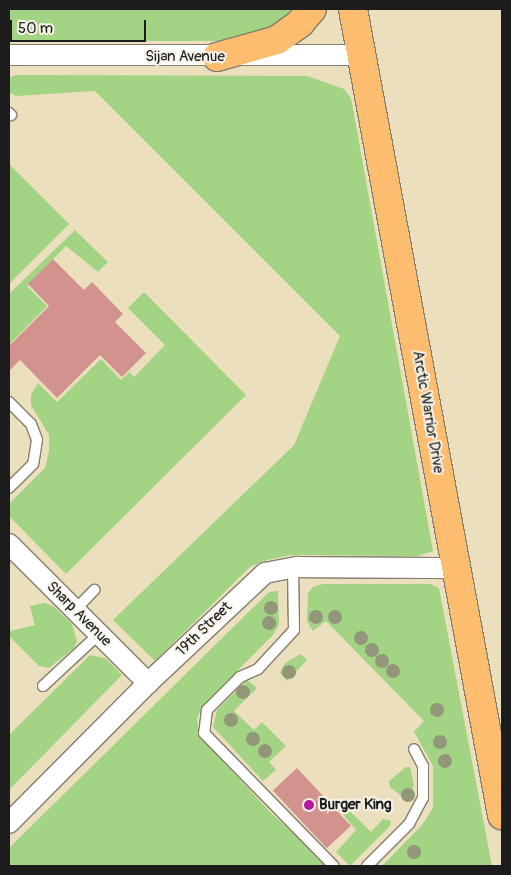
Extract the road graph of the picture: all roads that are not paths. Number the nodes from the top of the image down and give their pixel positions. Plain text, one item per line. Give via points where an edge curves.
1 (312, 9) edge
2 (353, 9) edge
3 (9, 55) edge
4 (362, 56) junction
5 (217, 57) junction
6 (9, 402) edge
7 (9, 488) edge
8 (9, 544) edge
9 (293, 567) junction
10 (457, 568) junction
11 (94, 590) dead end
12 (75, 610) junction
13 (99, 634) junction
14 (148, 683) junction
15 (43, 686) dead end
16 (414, 749) dead end
17 (502, 815) edge
18 (9, 823) edge
19 (334, 866) edge
20 (367, 866) edge

1 - 5 main road via 300,23 276,40
2 - 4 main road, Arctic Warrior Drive
3 - 5 street, Sijan Avenue
4 - 5 street, Sijan Avenue
4 - 10 main road, Arctic Warrior Drive
6 - 7 lane via 31,424 37,440 37,454 33,464
8 - 12 street, Sharp Avenue
9 - 10 street, 19th Street
9 - 14 street, 19th Street via 265,573 255,580
9 - 19 lane via 294,630 258,669 240,677 207,710 204,733
10 - 17 main road, Arctic Warrior Drive
11 - 12 lane
12 - 13 street, Sharp Avenue
13 - 14 street, Sharp Avenue
13 - 15 lane
14 - 18 street, 19th Street
16 - 20 lane via 424,775 420,805 409,824

